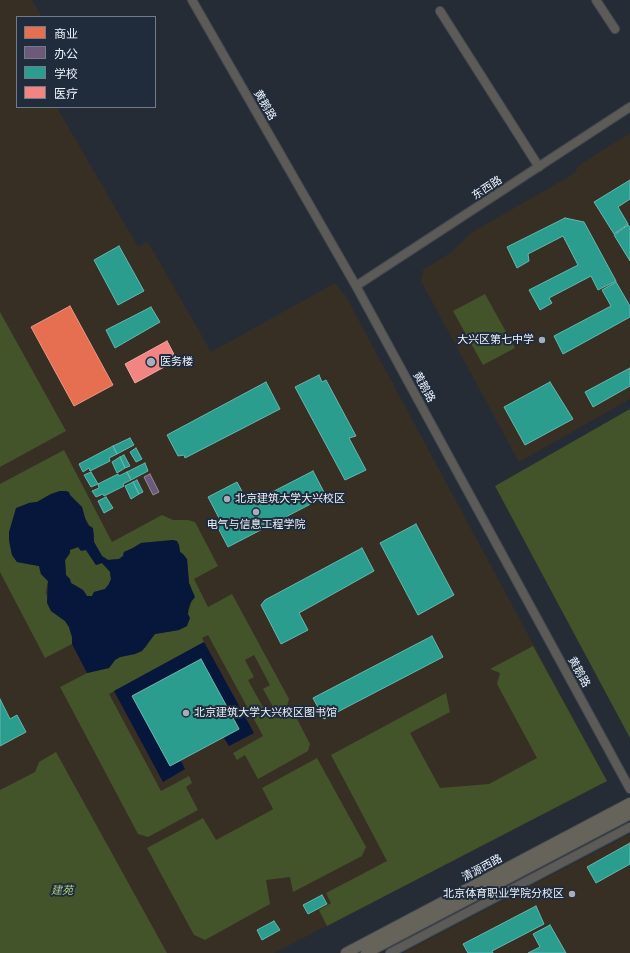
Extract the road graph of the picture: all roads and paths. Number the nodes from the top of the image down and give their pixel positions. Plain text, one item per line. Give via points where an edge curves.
1 (192, 0) edge
2 (597, 0) edge
3 (440, 11) dead end
4 (615, 29) dead end
5 (630, 107) edge
6 (539, 167) junction
7 (356, 286) junction
8 (630, 789) edge
9 (630, 803) edge
10 (630, 814) edge
11 (630, 827) edge
12 (346, 953) edge
13 (366, 953) edge
14 (390, 953) edge

1 - 7 street, 黄鹅路
2 - 4 street
3 - 6 street
5 - 6 street, 东西路
6 - 7 street, 东西路
7 - 8 street, 黄鹅路
9 - 12 main road, 清源西路
10 - 13 main road, 清源西路
11 - 14 street

